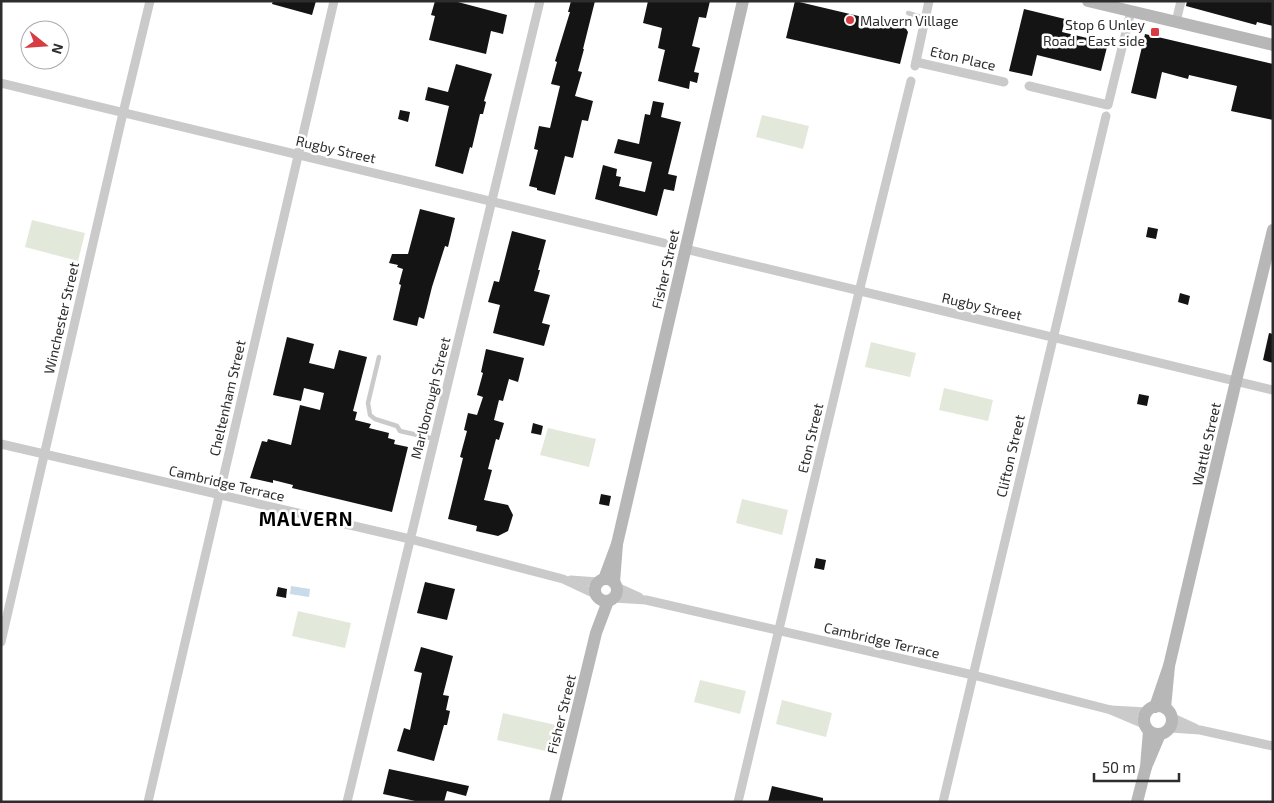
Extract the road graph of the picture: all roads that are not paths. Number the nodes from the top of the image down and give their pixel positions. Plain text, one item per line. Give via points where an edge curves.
1 (150, 1) edge
2 (334, 1) edge
3 (540, 1) edge
4 (743, 1) edge
5 (929, 1) edge
6 (1088, 1) edge
7 (1181, 1) edge
8 (1131, 12) junction
9 (908, 13) dead end
10 (925, 18) junction
11 (1176, 22) junction
12 (1273, 45) edge
13 (911, 81) dead end
14 (1004, 82) dead end
15 (1, 83) edge
16 (1029, 86) dead end
17 (123, 113) junction
18 (1106, 116) dead end
19 (298, 154) junction
20 (492, 201) junction
21 (1273, 230) edge
22 (664, 243) dead end
23 (685, 249) junction
24 (859, 292) junction
25 (1053, 336) junction
26 (379, 357) dead end
27 (1236, 381) junction
28 (1273, 390) edge
29 (435, 439) junction
30 (1, 444) edge
31 (44, 454) junction
32 (219, 495) junction
33 (410, 539) junction
34 (606, 590) junction
35 (779, 631) junction
36 (1, 642) edge
37 (972, 675) junction
38 (1158, 720) junction
39 (1273, 746) edge
40 (148, 802) edge
41 (347, 802) edge
42 (555, 802) edge
43 (738, 802) edge
44 (943, 802) edge
45 (1138, 802) edge

1 - 17 street, Winchester Street
2 - 19 street, Cheltenham Street
3 - 20 street, Marlborough Street
4 - 23 street, Fisher Street
5 - 10 street
6 - 8 street
7 - 11 street
8 - 11 street
8 - 16 street via 1108,105
9 - 10 lane
10 - 14 street, Eton Place via 915,64
11 - 12 street
13 - 24 street, Eton Street
15 - 17 street, Rugby Street
17 - 19 street, Rugby Street
17 - 31 street, Winchester Street
18 - 25 street, Clifton Street
19 - 20 street, Rugby Street
19 - 32 street, Cheltenham Street
20 - 22 street, Rugby Street
20 - 29 street, Marlborough Street
21 - 27 street, Wattle Street
23 - 24 street, Rugby Street
23 - 34 street, Fisher Street
24 - 25 street, Rugby Street
24 - 35 street, Eton Street
25 - 27 street, Rugby Street
25 - 37 street, Clifton Street
26 - 29 lane via 368,403 370,415 397,426 400,431
27 - 28 street, Rugby Street
27 - 38 street, Wattle Street
29 - 33 street, Marlborough Street
30 - 31 street, Cambridge Terrace
31 - 32 street, Cambridge Terrace
31 - 36 street, Winchester Street
32 - 33 street, Cambridge Terrace
32 - 40 street, Cheltenham Street
33 - 34 street, Cambridge Terrace
33 - 41 street, Marlborough Street
34 - 35 street, Cambridge Terrace
34 - 42 street, Fisher Street
35 - 37 street, Cambridge Terrace
35 - 43 street, Eton Street
37 - 38 street, Cambridge Terrace
37 - 44 street, Clifton Street
38 - 39 street, Cambridge Terrace
38 - 45 street, Wattle Street

